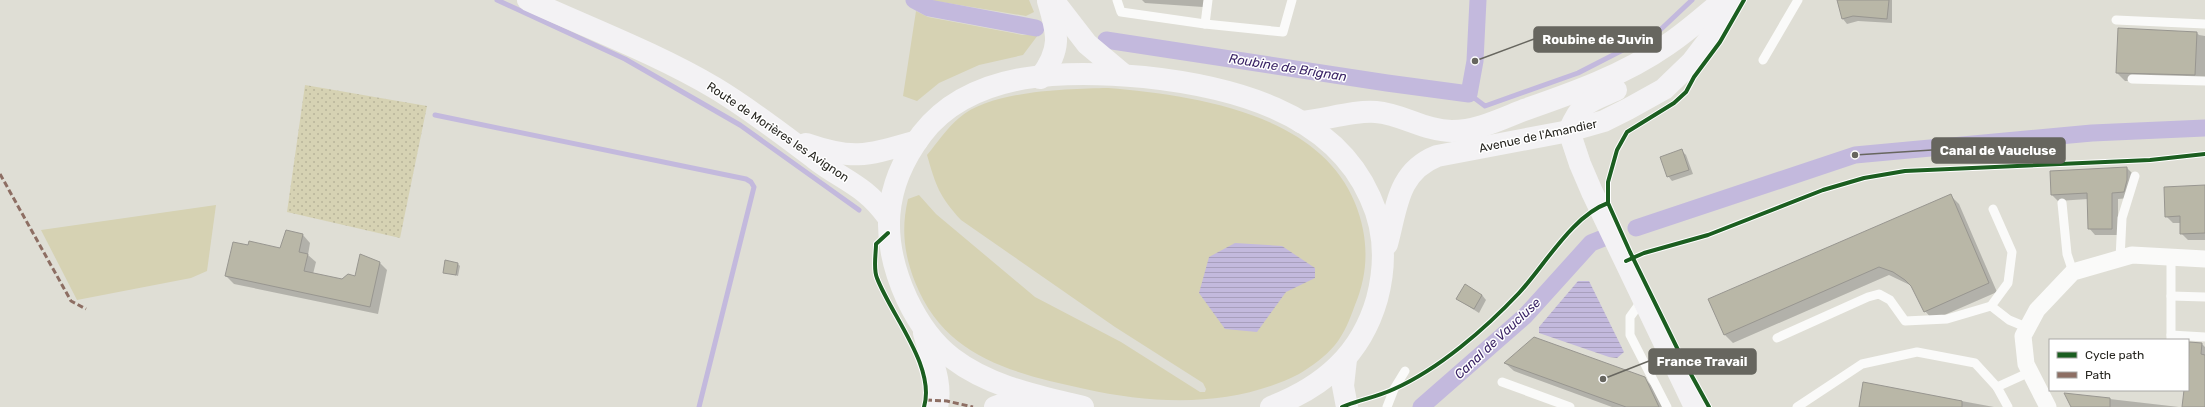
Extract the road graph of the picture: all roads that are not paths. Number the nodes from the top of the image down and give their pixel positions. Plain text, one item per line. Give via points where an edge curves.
1 (528, 0) edge
2 (1048, 0) edge
3 (1053, 0) edge
4 (1117, 0) edge
5 (1208, 0) edge
6 (1292, 0) edge
7 (1724, 0) edge
8 (1732, 0) edge
9 (1798, 0) edge
10 (2116, 20) dead end
11 (1205, 24) junction
12 (2205, 24) edge
13 (1668, 45) junction
14 (1763, 60) dead end
15 (1124, 75) junction
16 (1040, 78) junction
17 (2132, 79) dead end
18 (2205, 81) edge
19 (1301, 122) junction
20 (1569, 132) junction
21 (790, 138) junction
22 (917, 141) junction
23 (2135, 176) dead end
24 (2062, 203) dead end
25 (1993, 209) dead end
26 (888, 216) junction
27 (2171, 258) junction
28 (1383, 259) junction
29 (2120, 259) junction
30 (2205, 259) edge
31 (2072, 272) junction
32 (2171, 296) junction
33 (2205, 297) edge
34 (1643, 299) junction
35 (1991, 306) junction
36 (2026, 327) junction
37 (923, 330) junction
38 (2205, 337) edge
39 (1777, 338) dead end
40 (2171, 338) edge
41 (1346, 359) junction
42 (1405, 371) dead end
43 (2030, 372) junction
44 (1502, 382) dead end
45 (1997, 387) junction
46 (1036, 396) junction
47 (937, 407) edge
48 (995, 407) edge
49 (1082, 407) edge
50 (1271, 407) edge
51 (1347, 407) edge
52 (1387, 407) edge
53 (1570, 407) edge
54 (1667, 407) edge
55 (1695, 407) edge
56 (1797, 407) edge
57 (2008, 407) edge
58 (2048, 407) edge

1 - 21 main road, Route de Morières les Avignon via 679,69 714,88
2 - 16 main road via 1056,29 1056,46 1051,61
3 - 15 main road via 1087,44
4 - 11 lane via 1121,12
5 - 11 lane
6 - 11 lane via 1283,32
7 - 13 main road, Avenue de l'Amandier
8 - 20 main road, Avenue de l'Amandier via 1711,37 1692,62 1664,89 1604,121
9 - 14 lane
10 - 12 lane
13 - 19 main road, Avenue de l'Amandier via 1605,79 1487,124 1466,129 1451,131 1428,127 1376,112
13 - 20 main road via 1643,73 1629,84 1584,105 1576,114
15 - 16 main road via 1085,74
15 - 19 main road via 1216,89 1276,109
16 - 22 main road via 1016,80 977,91 941,113
17 - 18 lane
19 - 28 main road via 1341,152 1356,170 1378,216
20 - 28 main road, Avenue de l'Amandier via 1437,156 1423,162 1404,182
20 - 34 main road via 1580,164
21 - 22 main road via 829,152 858,156
21 - 26 main road, Route de Morières les Avignon via 815,159 868,193
22 - 26 main road via 894,185
23 - 29 lane via 2122,218
24 - 31 lane via 2067,254
25 - 35 lane via 2012,252 2008,283
26 - 37 main road via 888,242 896,274
27 - 29 street via 2132,255
27 - 30 street
27 - 32 lane
28 - 41 main road via 1375,306 1359,340
29 - 31 street
31 - 36 street via 2037,310
32 - 33 lane
32 - 40 lane
34 - 54 lane via 1630,317 1630,335
34 - 55 main road
35 - 36 lane via 2009,320
35 - 39 lane via 1947,319 1905,321 1890,300 1879,294
36 - 43 street via 2023,336 2026,364
37 - 46 main road via 962,365 998,384
37 - 47 main road via 936,373 939,400
38 - 40 lane
41 - 50 main road via 1309,390
41 - 51 main road via 1343,386
42 - 52 lane
43 - 45 lane
43 - 58 street
44 - 53 lane
45 - 56 lane via 1975,363 1917,352 1862,364
45 - 57 lane
46 - 48 main road
46 - 49 main road

